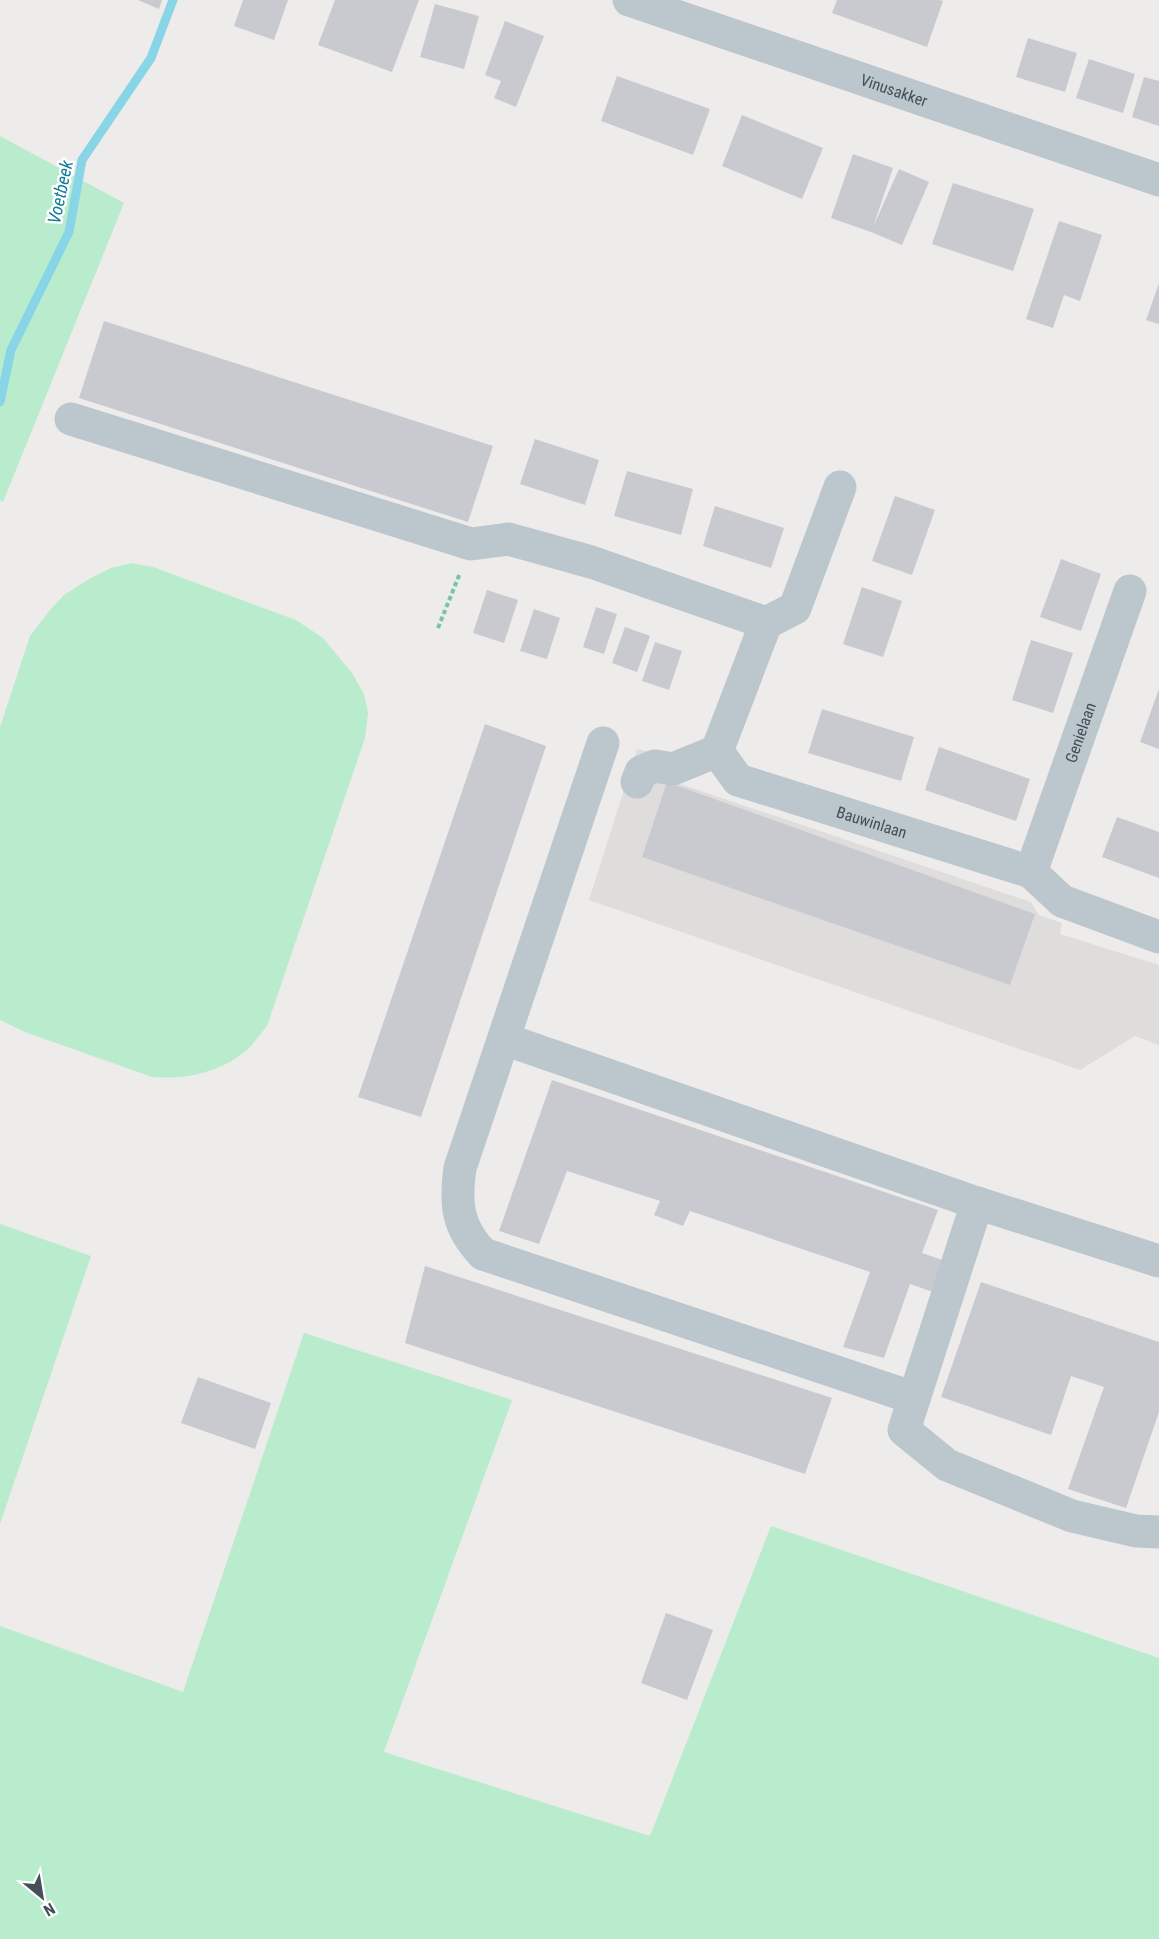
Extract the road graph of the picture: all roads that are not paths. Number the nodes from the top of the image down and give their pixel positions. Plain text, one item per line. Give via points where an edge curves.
1 (629, 0) edge
2 (1159, 180) edge
3 (71, 419) dead end
4 (840, 487) dead end
5 (1130, 591) dead end
6 (766, 623) junction
7 (603, 743) dead end
8 (717, 751) junction
9 (637, 782) dead end
10 (1031, 872) junction
11 (1159, 937) edge
12 (504, 1039) junction
13 (977, 1203) junction
14 (1159, 1261) edge
15 (914, 1398) junction
16 (1159, 1532) edge

1 - 2 street, Vinusakker
3 - 6 street via 464,542 508,539 591,562
4 - 6 street via 795,608
5 - 10 street, Genielaan
6 - 8 street
7 - 12 street
8 - 9 street via 674,769 655,766 641,772
8 - 10 street, Bauwinlaan via 738,780
10 - 11 street, Bauwinlaan via 1062,901
12 - 13 street
12 - 15 street via 460,1168 456,1192 469,1240 483,1254
13 - 14 street
13 - 15 street
15 - 16 street via 904,1430 947,1465 1072,1516 1136,1531

